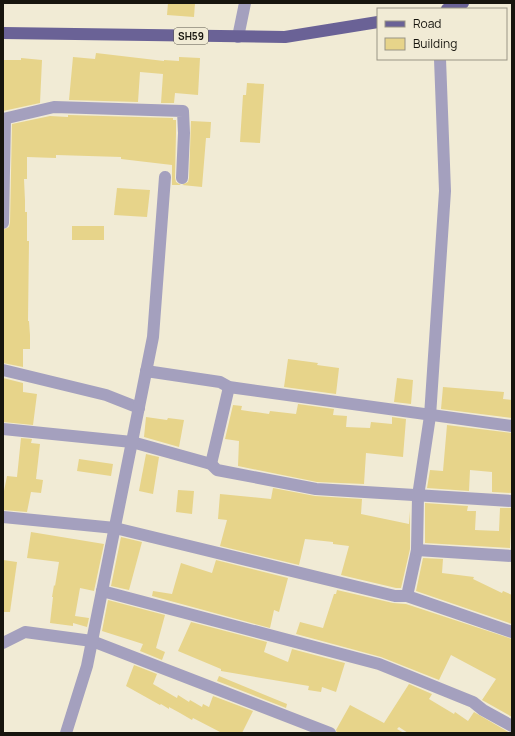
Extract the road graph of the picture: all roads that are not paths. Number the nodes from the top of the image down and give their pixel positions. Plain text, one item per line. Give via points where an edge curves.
1 (245, 3) edge
2 (464, 3) edge
3 (450, 8) edge
4 (377, 22) edge
5 (3, 33) edge
6 (238, 37) junction
7 (440, 60) edge
8 (4, 119) edge
9 (166, 177) dead end
10 (182, 178) dead end
11 (3, 223) edge
12 (3, 370) edge
13 (146, 371) junction
14 (229, 387) junction
15 (139, 408) junction
16 (430, 416) junction
17 (512, 426) edge
18 (3, 429) edge
19 (132, 442) junction
20 (211, 464) junction
21 (418, 496) junction
22 (512, 501) edge
23 (3, 517) edge
24 (115, 528) junction
25 (417, 550) junction
26 (512, 556) edge
27 (102, 591) junction
28 (407, 596) junction
29 (512, 632) edge
30 (92, 641) junction
31 (3, 643) edge
32 (512, 726) edge
33 (66, 733) edge
34 (330, 733) edge

1 - 6 street
2 - 3 main road
4 - 6 main road, SH59 via 285,37
5 - 6 main road, SH59
7 - 16 street via 445,191
8 - 10 street via 54,107 183,110
8 - 11 street
9 - 13 street via 153,337
12 - 15 street via 106,395
13 - 14 street via 220,382
13 - 15 street
14 - 16 street
14 - 20 street
15 - 19 street
16 - 17 street
16 - 21 street
18 - 19 street
19 - 20 street
19 - 24 street
20 - 21 street via 217,470 316,489
21 - 22 street
21 - 25 street
23 - 24 street
24 - 27 street
24 - 28 street via 395,596
25 - 26 street
25 - 28 street
27 - 30 street
27 - 32 street via 379,664 473,702
28 - 29 street
30 - 31 street via 25,632
30 - 33 street
30 - 34 street

